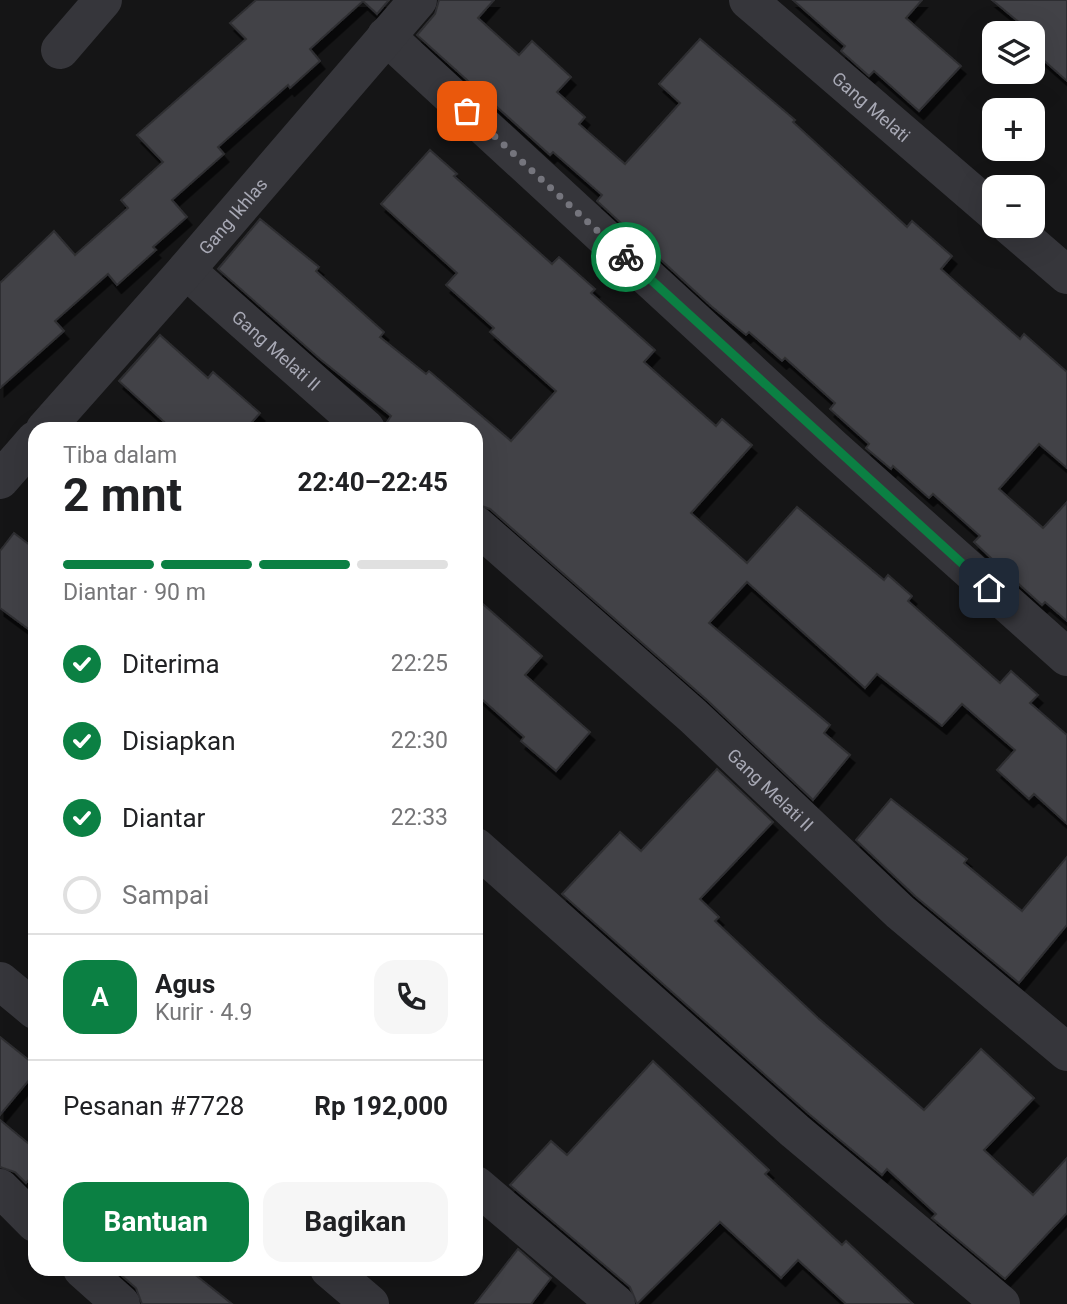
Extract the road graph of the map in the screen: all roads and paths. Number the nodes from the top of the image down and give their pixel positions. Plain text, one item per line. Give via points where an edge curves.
1 (103, 0) edge
2 (418, 0) edge
3 (748, 0) edge
4 (386, 36) junction
5 (60, 50) dead end
6 (982, 202) edge
7 (1024, 238) edge
8 (186, 270) junction
9 (1067, 275) edge
10 (53, 422) edge
11 (358, 422) edge
12 (28, 450) edge
13 (0, 480) edge
14 (483, 531) edge
15 (1067, 657) edge
16 (483, 853) edge
17 (0, 981) edge
18 (28, 1004) edge
19 (1067, 1052) edge
20 (0, 1188) edge
21 (483, 1191) edge
22 (28, 1216) edge
23 (90, 1276) edge
24 (338, 1276) edge
25 (121, 1304) edge
26 (370, 1304) edge
27 (617, 1304) edge
28 (1002, 1304) edge

1 - 5 street
2 - 4 street, Gang Ikhlas
3 - 6 street, Gang Melati
4 - 8 street, Gang Ikhlas
4 - 15 street
7 - 9 street
8 - 10 street, Gang Ikhlas
8 - 11 street, Gang Melati II
12 - 13 street, Gang Ikhlas
14 - 19 street, Gang Melati II via 693,716 900,912
16 - 28 street via 795,1132
17 - 18 street
20 - 22 street
21 - 27 street
23 - 25 street
24 - 26 street

